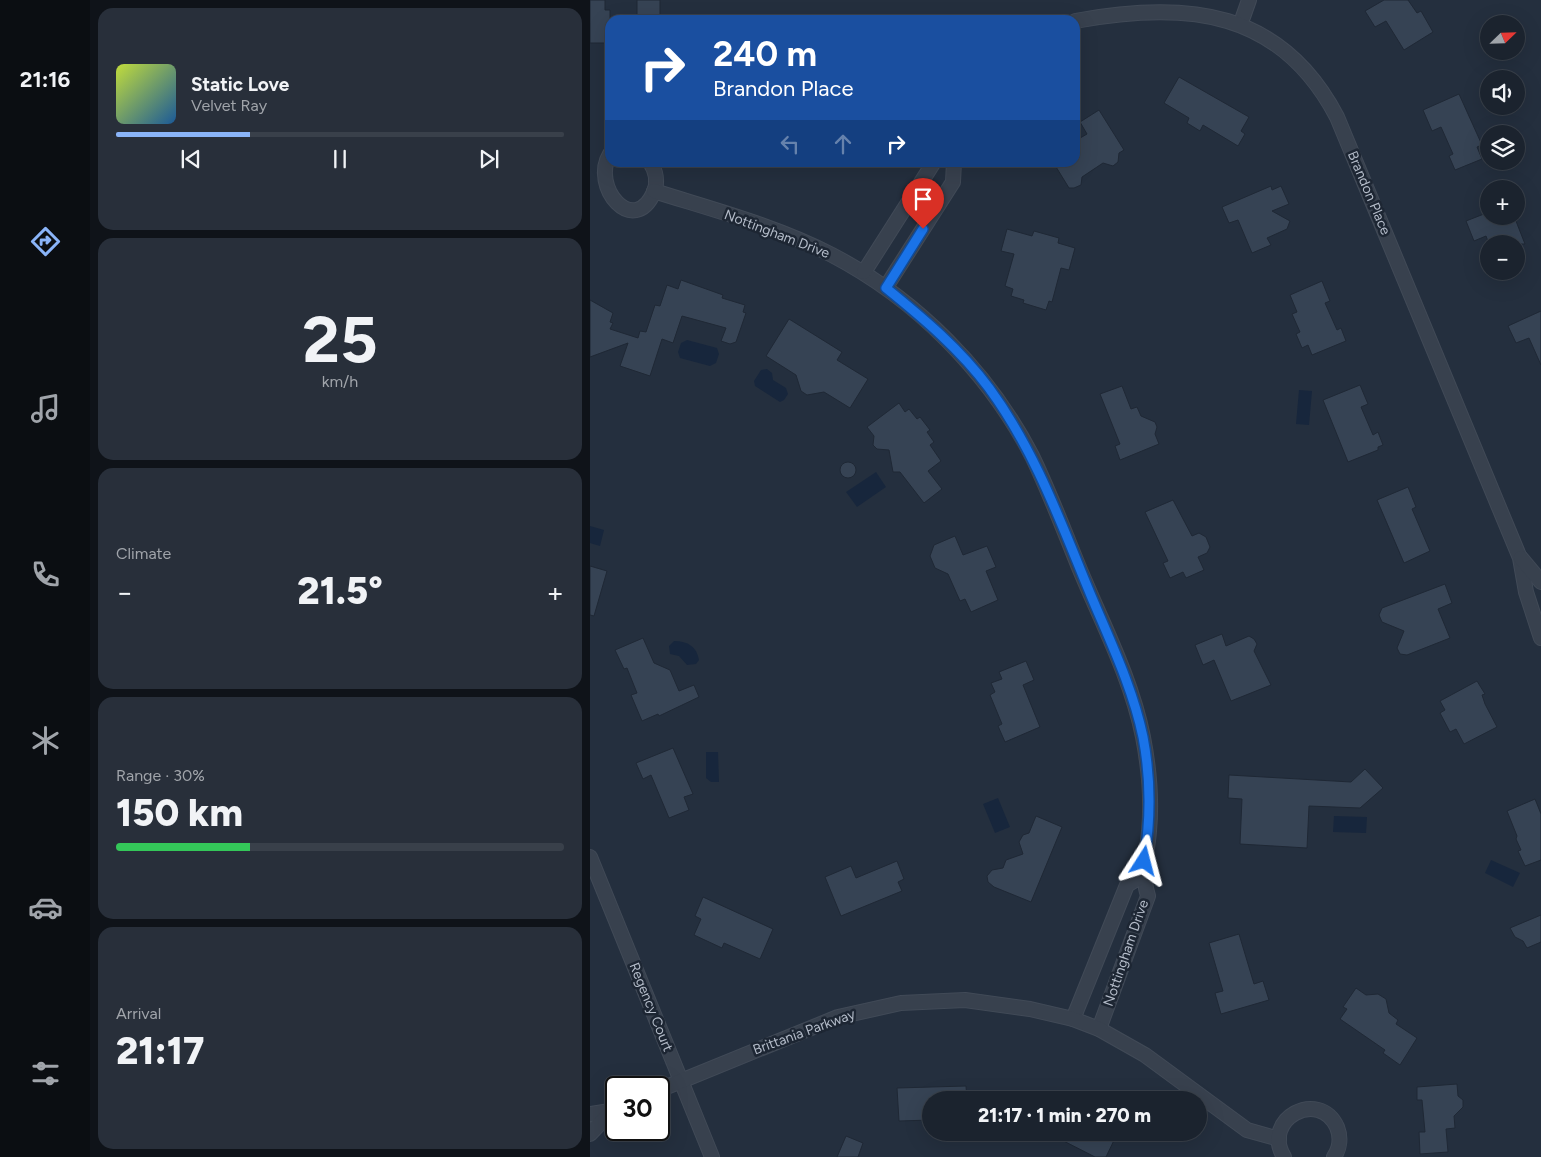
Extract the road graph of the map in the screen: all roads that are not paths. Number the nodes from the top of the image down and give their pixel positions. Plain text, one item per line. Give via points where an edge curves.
1 (1249, 0) edge
2 (1243, 17) junction
3 (1080, 19) edge
4 (605, 159) edge
5 (652, 167) edge
6 (931, 167) edge
7 (954, 167) edge
8 (654, 191) junction
9 (864, 272) junction
10 (886, 288) junction
11 (1520, 558) junction
12 (1541, 582) edge
13 (1541, 638) edge
14 (590, 857) edge
15 (1142, 876) junction
16 (1073, 1020) junction
17 (1099, 1030) junction
18 (681, 1080) junction
19 (670, 1085) edge
20 (605, 1112) edge
21 (590, 1114) edge
22 (605, 1120) edge
23 (590, 1134) edge
24 (1279, 1139) junction
25 (712, 1157) edge
26 (1284, 1157) edge
27 (1334, 1157) edge

1 - 2 street
2 - 3 street, Brandon Place via 1203,5 1154,0 1121,4
2 - 11 street, Brandon Place via 1277,39 1302,61 1322,87
4 - 8 street via 599,166 596,178 600,196 608,205 626,210 638,208
5 - 8 street via 656,179
6 - 9 street
7 - 10 street via 952,182
8 - 9 street, Nottingham Drive via 794,238
9 - 10 street, Nottingham Drive
10 - 15 street, Nottingham Drive via 932,326 988,386 1032,456 1049,493 1124,676 1143,735 1151,798
11 - 12 street, Brandon Place
11 - 13 street, Brandon Place via 1526,592
14 - 18 street, Regency Court
15 - 16 street, Nottingham Drive via 1128,885
15 - 17 street, Nottingham Drive via 1148,896
16 - 17 street, Brittania Parkway
16 - 18 street, Brittania Parkway via 998,1003 957,1000 901,1003 830,1020
17 - 24 street, Brittania Parkway via 1158,1064 1247,1130
18 - 19 street, Brittania Parkway
18 - 25 street, Regency Court
20 - 21 street
22 - 23 street
24 - 26 street
24 - 27 street via 1283,1124 1294,1113 1317,1110 1331,1118 1339,1132 1339,1148

